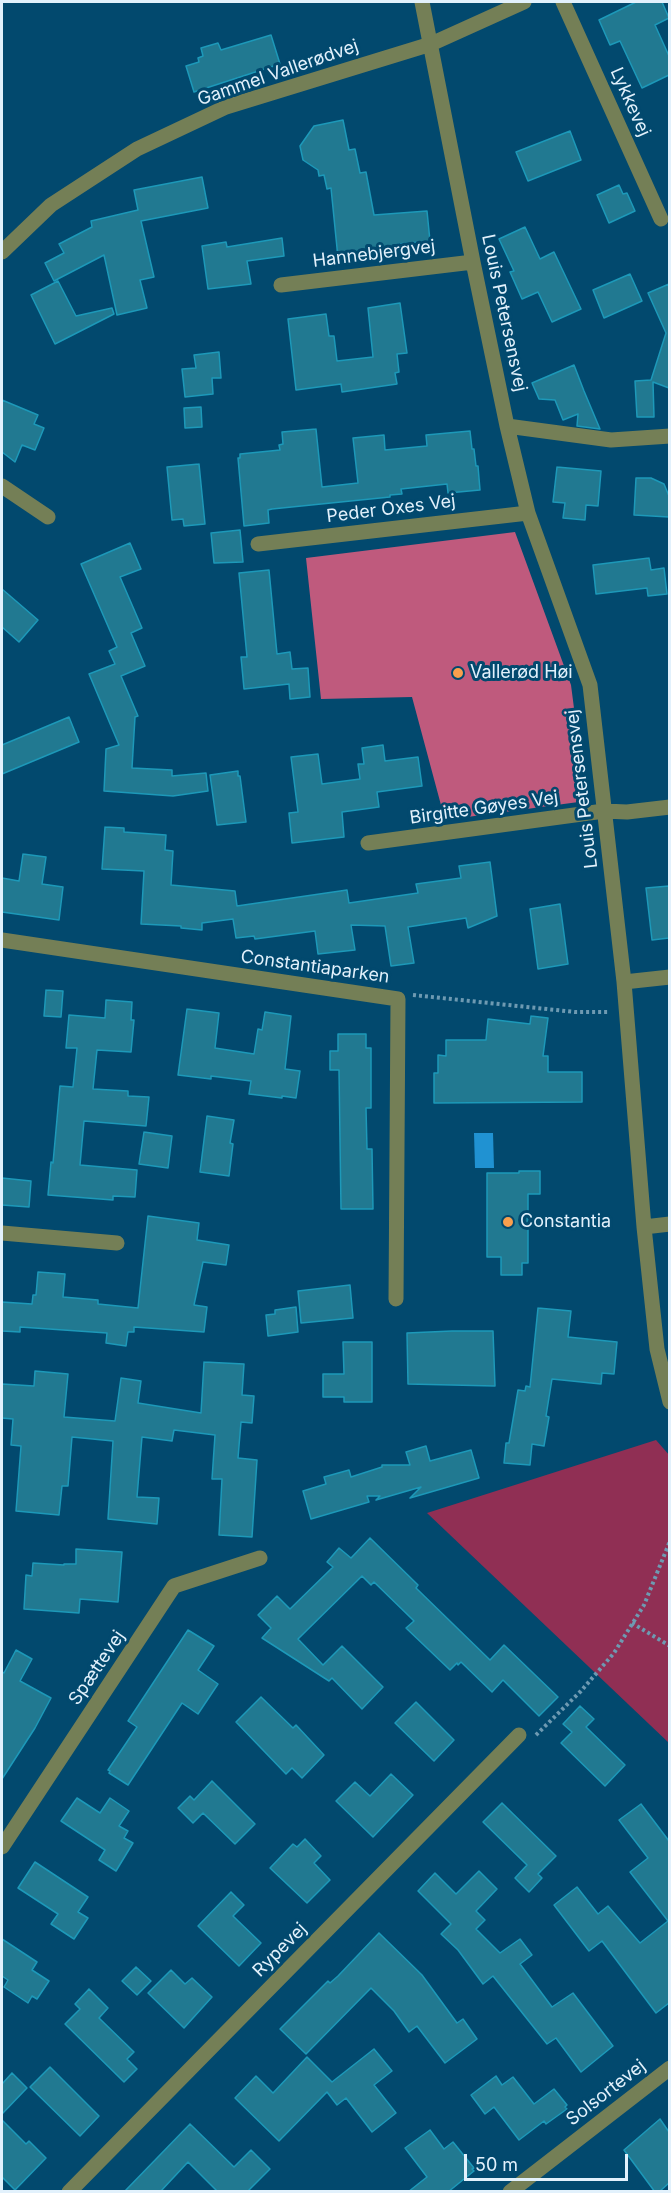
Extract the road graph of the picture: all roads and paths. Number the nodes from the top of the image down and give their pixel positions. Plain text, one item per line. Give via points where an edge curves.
1 (423, 2) edge
2 (524, 2) edge
3 (563, 2) edge
4 (431, 44) junction
5 (661, 219) dead end
6 (2, 252) edge
7 (473, 262) junction
8 (281, 285) dead end
9 (507, 426) junction
10 (669, 436) edge
11 (2, 486) edge
12 (528, 513) junction
13 (48, 517) dead end
14 (258, 544) dead end
15 (669, 807) edge
16 (604, 811) junction
17 (368, 843) dead end
18 (2, 940) edge
19 (669, 976) edge
20 (624, 982) junction
21 (398, 999) junction
22 (600, 1013) dead end
23 (669, 1224) edge
24 (644, 1227) junction
25 (2, 1233) edge
26 (117, 1243) dead end
27 (396, 1299) dead end
28 (669, 1402) edge
29 (669, 1541) edge
30 (260, 1558) dead end
31 (632, 1623) junction
32 (669, 1646) edge
33 (519, 1735) joint
34 (2, 1847) edge
35 (669, 2068) edge
36 (69, 2192) edge
37 (510, 2192) edge

1 - 4 street, Louis Petersensvej
2 - 4 street, Gammel Vallerødvej
3 - 5 street, Lykkevej
4 - 6 street, Gammel Vallerødvej via 226,107 137,148 51,205
4 - 7 street, Louis Petersensvej
7 - 8 street, Hannebjergvej
7 - 9 street, Louis Petersensvej
9 - 10 street via 611,440
9 - 12 street, Louis Petersensvej
11 - 13 street
12 - 14 street, Peder Oxes Vej
12 - 16 street, Louis Petersensvej via 590,686
15 - 16 street, Birgitte Gøyes Vej
16 - 17 street, Birgitte Gøyes Vej
16 - 20 street, Louis Petersensvej
18 - 21 street, Constantiaparken
19 - 20 street
20 - 24 street, Louis Petersensvej
21 - 22 path via 415,994
21 - 27 street, Constantiaparken
23 - 24 street
24 - 28 street, Louis Petersensvej via 657,1349
25 - 26 street
29 - 31 path via 644,1605
30 - 34 street, Spættevej via 174,1586
31 - 32 path
31 - 33 path via 614,1653 581,1691 534,1737
33 - 36 street, Rypevej
35 - 37 street, Solsortevej

